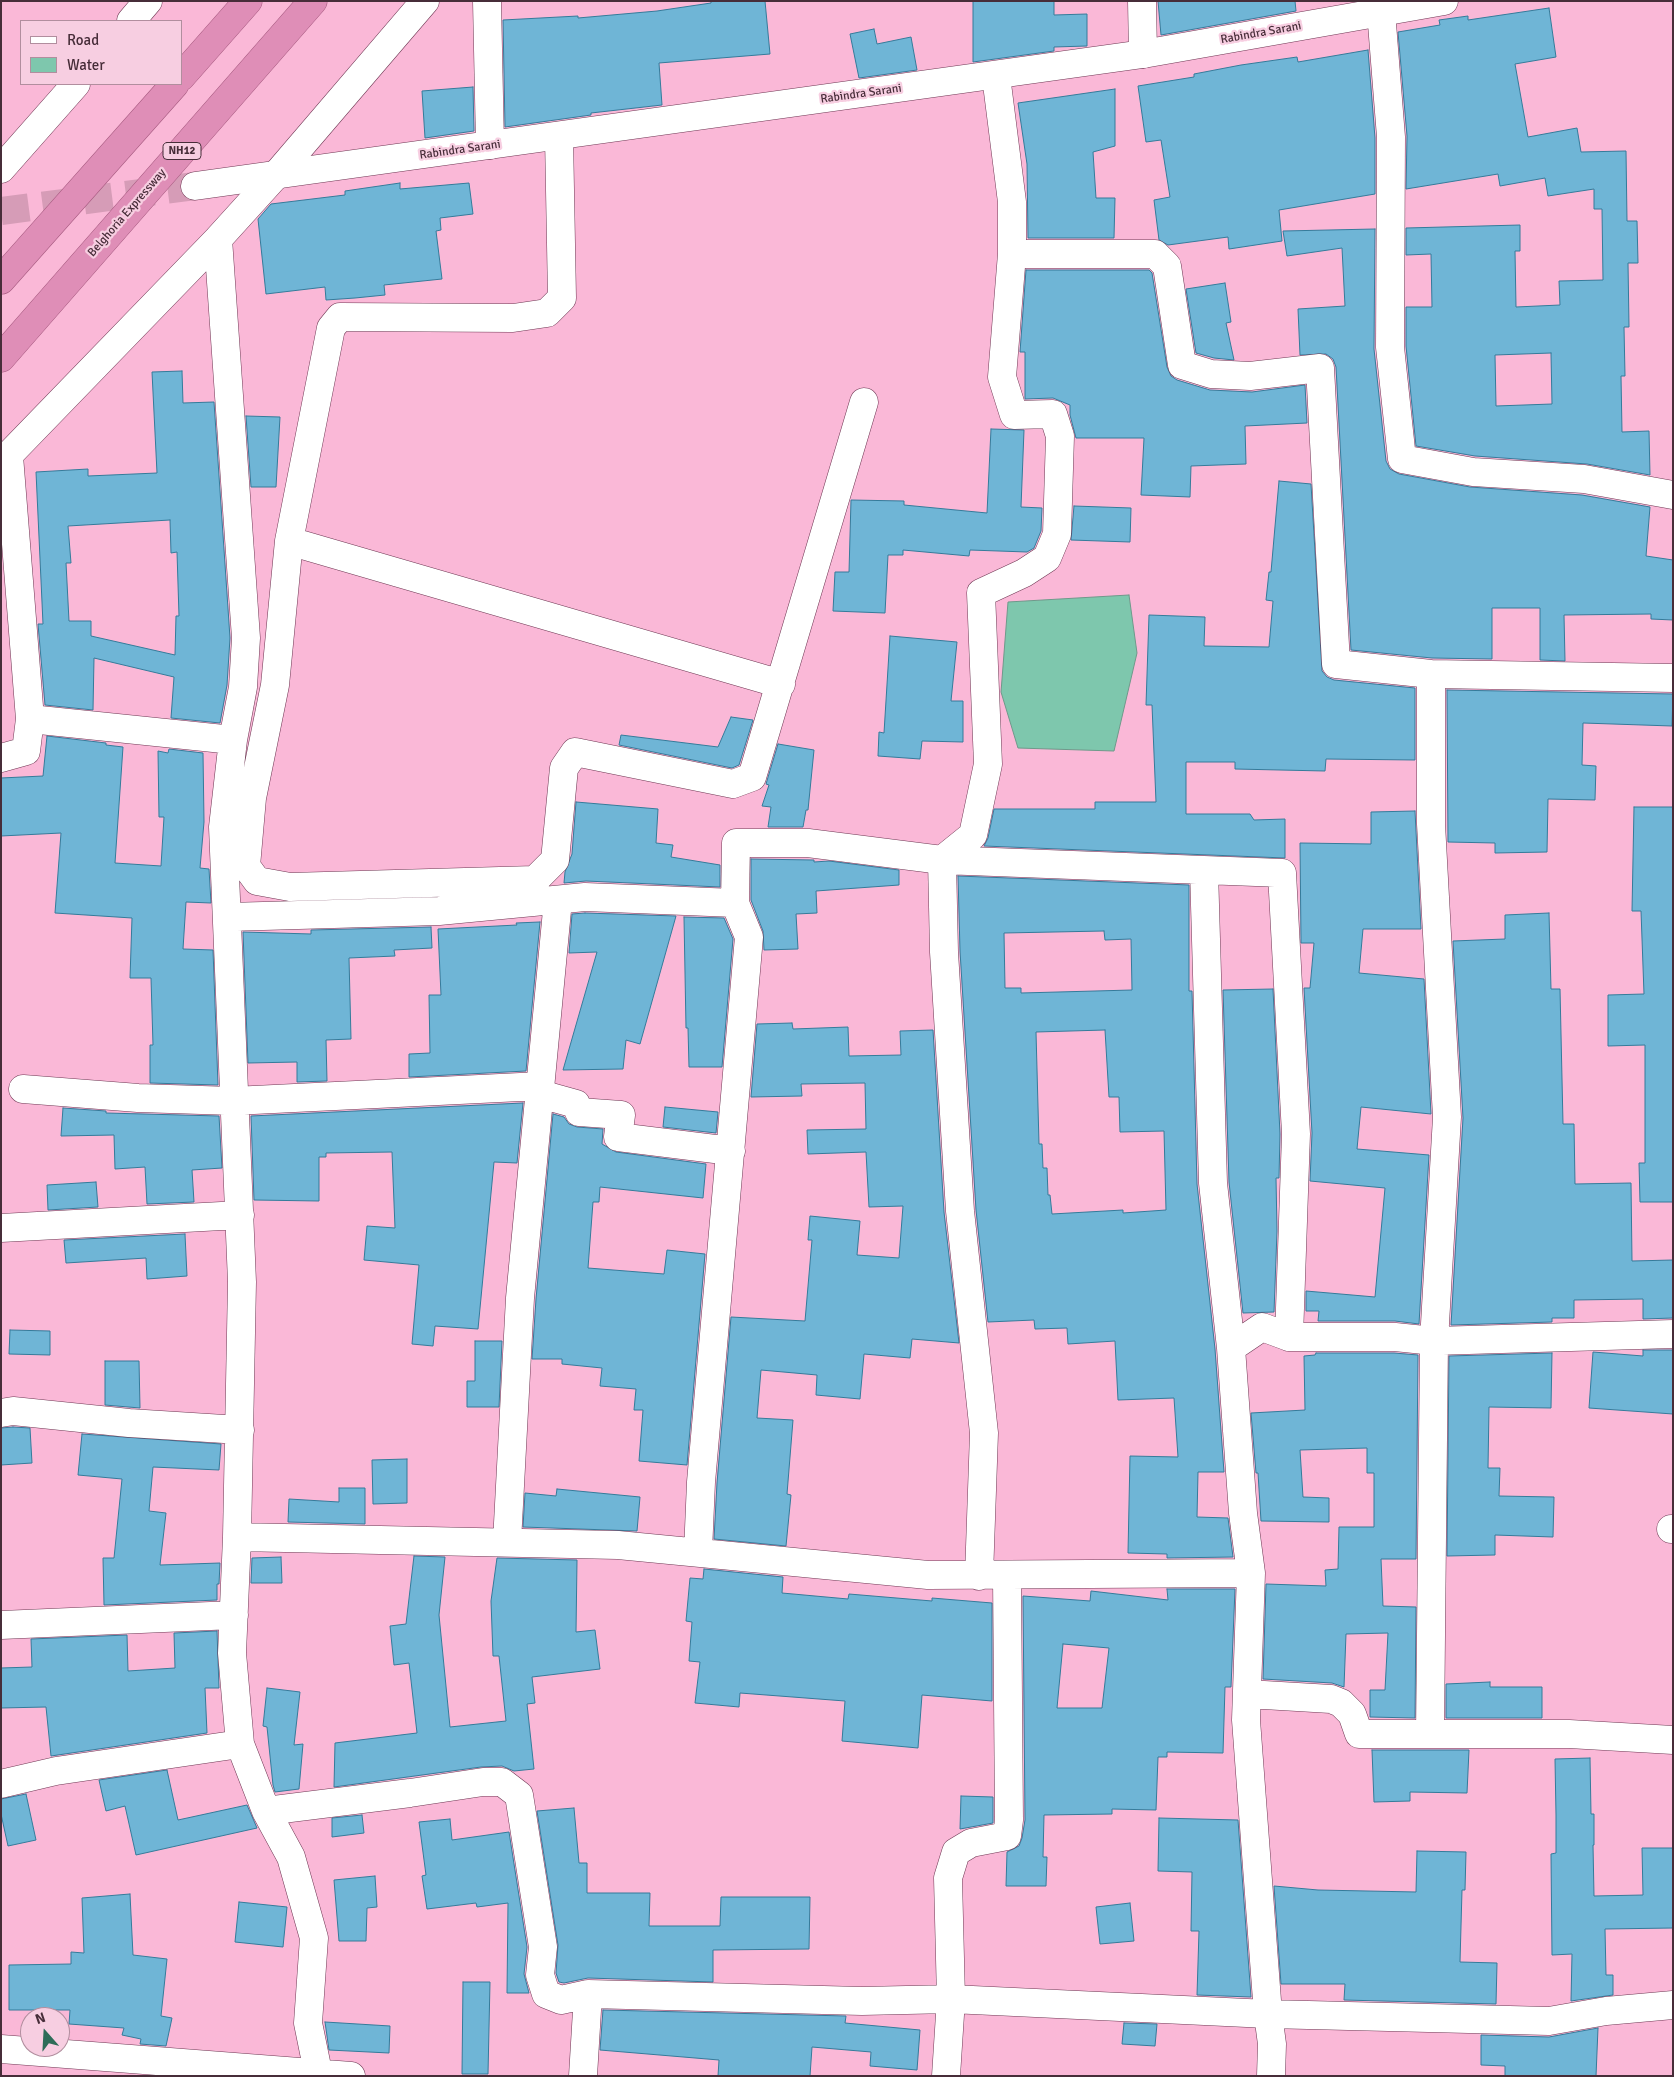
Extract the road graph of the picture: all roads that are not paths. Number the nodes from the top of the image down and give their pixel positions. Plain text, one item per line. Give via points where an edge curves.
1 (148, 1) edge
2 (248, 1) edge
3 (313, 1) edge
4 (425, 1) edge
5 (487, 1) edge
6 (1142, 1) edge
7 (1444, 1) edge
8 (1368, 9) edge
9 (131, 20) edge
10 (1143, 54) junction
11 (182, 76) edge
12 (996, 76) junction
13 (75, 85) edge
14 (174, 85) edge
15 (559, 136) junction
16 (490, 145) junction
17 (1, 169) edge
18 (276, 175) junction
19 (195, 186) tunnel mouth
20 (218, 239) junction
21 (1012, 254) junction
22 (1, 280) edge
23 (1, 358) edge
24 (864, 402) dead end
25 (5, 460) edge
26 (1673, 495) edge
27 (289, 541) junction
28 (1431, 674) junction
29 (1673, 678) edge
30 (780, 684) junction
31 (30, 719) junction
32 (233, 740) junction
33 (1, 758) edge
34 (942, 860) junction
35 (1204, 870) junction
36 (558, 900) junction
37 (734, 903) junction
38 (228, 916) junction
39 (23, 1089) dead end
40 (541, 1090) junction
41 (233, 1101) junction
42 (731, 1151) junction
43 (240, 1215) junction
44 (1, 1228) edge
45 (1673, 1334) edge
46 (1289, 1337) junction
47 (1434, 1340) junction
48 (1231, 1348) junction
49 (1, 1413) edge
50 (240, 1430) junction
51 (237, 1537) junction
52 (507, 1542) junction
53 (698, 1552) junction
54 (1251, 1573) junction
55 (979, 1576) junction
56 (1007, 1576) junction
57 (234, 1615) junction
58 (1, 1625) edge
59 (1247, 1694) junction
60 (1430, 1733) junction
61 (1673, 1740) edge
62 (240, 1744) junction
63 (1, 1784) edge
64 (266, 1811) junction
65 (588, 1994) junction
66 (951, 1999) junction
67 (1673, 2005) edge
68 (1268, 2014) junction
69 (1, 2049) edge
70 (318, 2074) edge
71 (351, 2076) edge
72 (583, 2076) edge
73 (946, 2076) edge
74 (1271, 2076) edge

1 - 9 street
2 - 11 highway
3 - 23 highway, Belghoria Expressway / NH12
4 - 18 street
5 - 16 street
6 - 10 street
7 - 8 street, Rabindra Sarani
8 - 10 street, Rabindra Sarani
8 - 26 street via 1391,137 1390,347 1402,459 1473,472 1584,479
10 - 12 street, Rabindra Sarani
12 - 15 street, Rabindra Sarani
12 - 21 street via 1012,202
13 - 17 street
14 - 22 highway
15 - 16 street, Rabindra Sarani
15 - 27 street via 562,298 547,313 512,318 340,317 330,328
16 - 18 street, Rabindra Sarani
18 - 19 street, Rabindra Sarani
18 - 20 street
20 - 25 street
20 - 32 street via 246,638 243,687
21 - 28 street via 1155,254 1167,266 1182,364 1211,374 1250,376 1320,368 1336,664
21 - 34 street via 1002,377 1014,415 1054,414 1060,436 1057,534 1047,558 981,593 988,764 973,835
24 - 30 street
25 - 31 street
27 - 30 street
27 - 30 street via 274,685 252,798 246,866 256,881 290,887 535,880 555,860 564,768 575,752 733,784 752,777
28 - 29 street
28 - 47 street via 1431,824 1447,1117
31 - 32 street
31 - 33 street via 26,751
32 - 38 street via 224,827
34 - 35 street
34 - 37 street via 808,843 736,843
34 - 55 street via 944,952 960,1211 984,1433
35 - 46 street via 1282,872 1296,1134
35 - 48 street via 1212,1183
36 - 37 street via 585,897
36 - 38 street via 439,911
36 - 40 street
37 - 42 street via 748,937
38 - 41 street
39 - 41 street
40 - 41 street
40 - 42 street via 576,1104 579,1112 621,1115 618,1137
40 - 52 street via 520,1298
41 - 43 street
42 - 53 street
43 - 44 street
43 - 50 street
45 - 47 street
46 - 47 street
46 - 48 street via 1262,1327
47 - 60 street
48 - 54 street
49 - 50 street via 13,1411
50 - 51 street
51 - 52 street
51 - 57 street
52 - 53 street via 618,1545
53 - 55 street via 928,1576
54 - 56 street
54 - 59 street
55 - 56 street
56 - 66 street via 1007,1836 971,1843 956,1852 948,1878
57 - 58 street
57 - 62 street via 232,1653
59 - 60 street via 1331,1699 1352,1714 1359,1734
59 - 68 street
60 - 61 street via 1569,1734
62 - 63 street via 56,1771
62 - 64 street
64 - 65 street via 502,1782 519,1795 543,1947 540,1975 546,1994 561,2000
64 - 70 street via 291,1857 314,1938 308,2023
65 - 66 street via 862,2001
65 - 72 street
66 - 68 street
66 - 73 street
67 - 68 street via 1606,2011 1549,2021
68 - 74 street via 1272,2044
69 - 70 street
70 - 71 street

